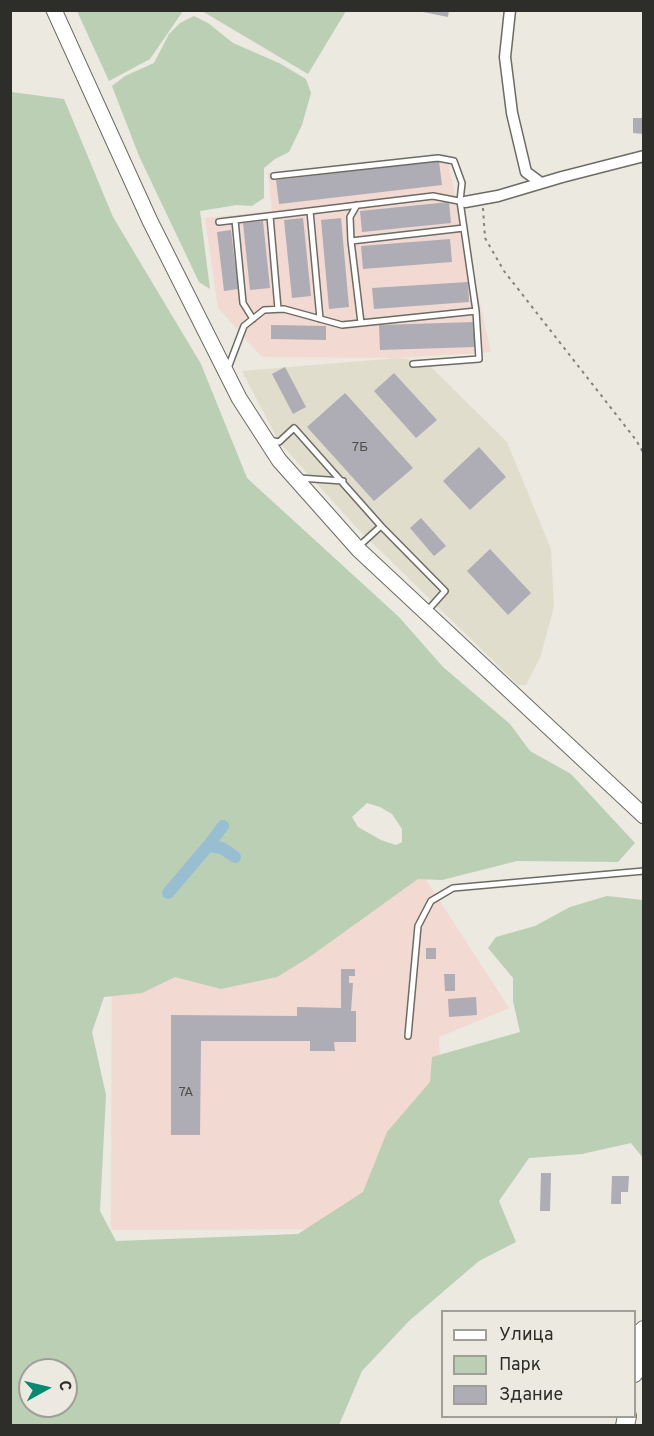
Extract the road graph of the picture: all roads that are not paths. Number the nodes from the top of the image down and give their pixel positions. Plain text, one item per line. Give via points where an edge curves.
1 (54, 10) edge
2 (510, 10) edge
3 (644, 156) edge
4 (274, 176) dead end
5 (541, 183) junction
6 (463, 202) junction
7 (357, 205) junction
8 (310, 211) junction
9 (270, 216) junction
10 (235, 220) junction
11 (219, 222) dead end
12 (464, 228) junction
13 (351, 241) junction
14 (278, 309) junction
15 (476, 311) junction
16 (253, 319) junction
17 (320, 319) junction
18 (362, 323) junction
19 (413, 364) dead end
20 (226, 372) junction
21 (264, 439) junction
22 (293, 477) junction
23 (343, 481) junction
24 (381, 525) junction
25 (357, 548) junction
26 (425, 614) junction
27 (644, 816) edge
28 (644, 871) edge
29 (408, 1036) dead end
30 (644, 1330) edge
31 (636, 1364) edge

1 - 20 main road via 150,221
2 - 5 street via 505,57 512,113 526,172
3 - 5 street
4 - 6 lane via 438,158 454,160 462,183
5 - 6 street
6 - 7 lane via 433,196
6 - 12 lane
7 - 8 lane
7 - 13 lane via 350,216
8 - 9 lane
8 - 17 lane
9 - 10 lane
9 - 14 lane
10 - 11 lane
10 - 16 lane via 243,303
12 - 13 lane
12 - 15 lane
13 - 18 lane
14 - 16 lane via 264,310
14 - 17 lane
15 - 18 lane
15 - 19 lane via 479,359
16 - 20 lane via 244,326
17 - 18 lane via 342,325
20 - 21 main road
21 - 22 main road
21 - 23 lane via 279,442 294,428
22 - 23 lane
22 - 25 main road
23 - 24 lane
24 - 25 lane
24 - 26 lane via 445,591
25 - 26 main road
26 - 27 main road
28 - 29 lane via 453,888 431,901 418,926
30 - 31 main road

